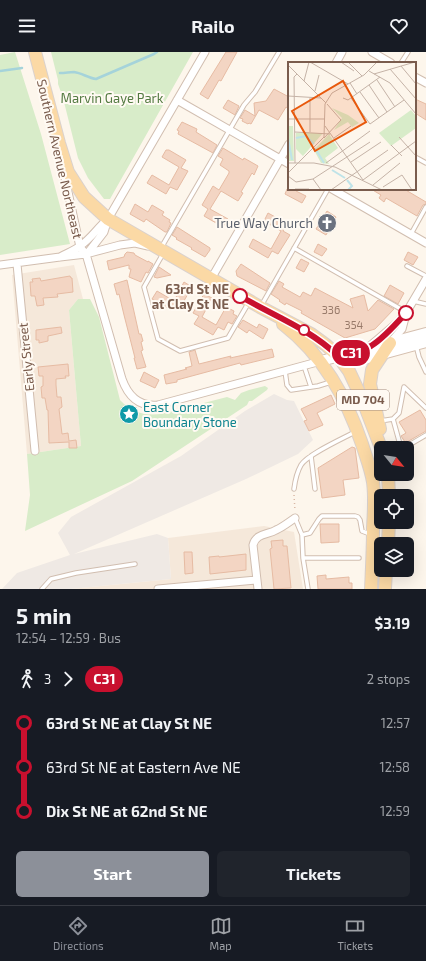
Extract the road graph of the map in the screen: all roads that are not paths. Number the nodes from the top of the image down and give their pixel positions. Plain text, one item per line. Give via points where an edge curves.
1 (35, 52) edge
2 (204, 52) edge
3 (279, 52) edge
4 (342, 52) edge
5 (372, 52) edge
6 (408, 52) edge
7 (337, 62) edge
8 (389, 62) edge
9 (402, 62) edge
10 (416, 78) edge
11 (426, 83) edge
12 (177, 100) junction
13 (229, 130) junction
14 (58, 143) junction
15 (288, 146) edge
16 (416, 158) edge
17 (280, 159) junction
18 (288, 163) edge
19 (426, 164) edge
20 (327, 190) edge
21 (334, 190) edge
22 (426, 208) edge
23 (108, 218) junction
24 (411, 234) junction
25 (426, 243) edge
26 (80, 247) junction
27 (294, 248) junction
28 (162, 250) junction
29 (86, 254) junction
30 (60, 256) junction
31 (17, 264) junction
32 (0, 265) edge
33 (408, 266) dead end
34 (426, 276) edge
35 (211, 279) junction
36 (426, 280) edge
37 (413, 301) junction
38 (255, 304) junction
39 (426, 304) edge
40 (406, 313) junction
41 (426, 333) edge
42 (390, 343) junction
43 (421, 343) edge
44 (360, 350) junction
45 (382, 354) junction
46 (338, 356) junction
47 (321, 361) junction
48 (304, 366) junction
49 (285, 371) junction
50 (426, 372) edge
51 (334, 382) junction
52 (311, 387) junction
53 (426, 408) edge
54 (393, 418) junction
55 (374, 422) junction
56 (358, 430) junction
57 (426, 436) edge
58 (380, 441) edge
59 (399, 441) edge
60 (414, 443) edge
61 (35, 451) dead end
62 (311, 456) junction
63 (294, 489) road end
64 (315, 489) dead end
65 (295, 518) joint
66 (373, 534) junction
67 (302, 535) junction
68 (303, 558) junction
69 (359, 558) dead end
70 (135, 564) dead end
71 (386, 577) edge
72 (257, 580) junction
73 (42, 589) edge
74 (158, 589) edge
75 (258, 589) edge
76 (308, 589) edge
77 (371, 589) edge
78 (385, 589) edge

1 - 14 main road, Southern Avenue Northeast
2 - 12 street
3 - 13 lane
4 - 7 street
5 - 8 street
6 - 9 lane
10 - 11 street
12 - 13 street
12 - 23 street
13 - 17 street
13 - 28 lane
14 - 23 main road via 76,186 94,207
14 - 26 street, Southern Avenue Northeast
15 - 17 street
16 - 19 lane
17 - 18 street
17 - 35 street
20 - 27 lane
21 - 24 street
22 - 24 lane
23 - 26 street
23 - 28 main road
23 - 29 street via 104,232
24 - 25 street
26 - 29 street, Southern Avenue Northeast
26 - 30 street
27 - 38 lane
27 - 40 lane
28 - 29 street via 142,244 129,244
28 - 35 main road
28 - 38 lane via 144,287 158,339 180,351 228,338
29 - 30 street
29 - 49 street, Southern Avenue Northeast via 122,379 132,398 140,403 152,406
30 - 31 street
31 - 32 street
31 - 61 street, Early Street
33 - 34 lane
35 - 38 main road
36 - 37 street
37 - 39 lane
37 - 40 street
38 - 46 main road via 311,334
38 - 47 main road via 295,334
40 - 42 street via 402,329
40 - 44 street via 379,340
41 - 42 main road
42 - 44 main road
42 - 45 main road
43 - 45 main road
43 - 50 lane via 419,357
44 - 46 main road
45 - 46 main road via 354,362
45 - 55 main road via 371,372
46 - 47 main road
46 - 55 main road, MD 704 via 354,380
47 - 48 street, Southern Avenue Northeast
47 - 51 main road, MD 704
48 - 49 street, Southern Avenue Northeast
48 - 52 lane
49 - 52 lane via 291,390
51 - 52 lane
51 - 56 main road, MD 704
53 - 54 lane via 404,387 399,412
54 - 55 lane
54 - 59 lane
55 - 58 main road
56 - 62 lane
56 - 66 main road, MD 704 via 373,483
57 - 60 lane
62 - 63 lane via 302,464 294,482
62 - 64 lane
65 - 67 lane
65 - 72 street via 258,537 254,542
66 - 67 lane via 362,531 358,517 325,516 319,519 310,533
66 - 77 main road, MD 704
67 - 68 lane
68 - 69 lane
68 - 76 lane
70 - 73 lane via 50,579
71 - 78 main road
72 - 74 street
72 - 75 street

